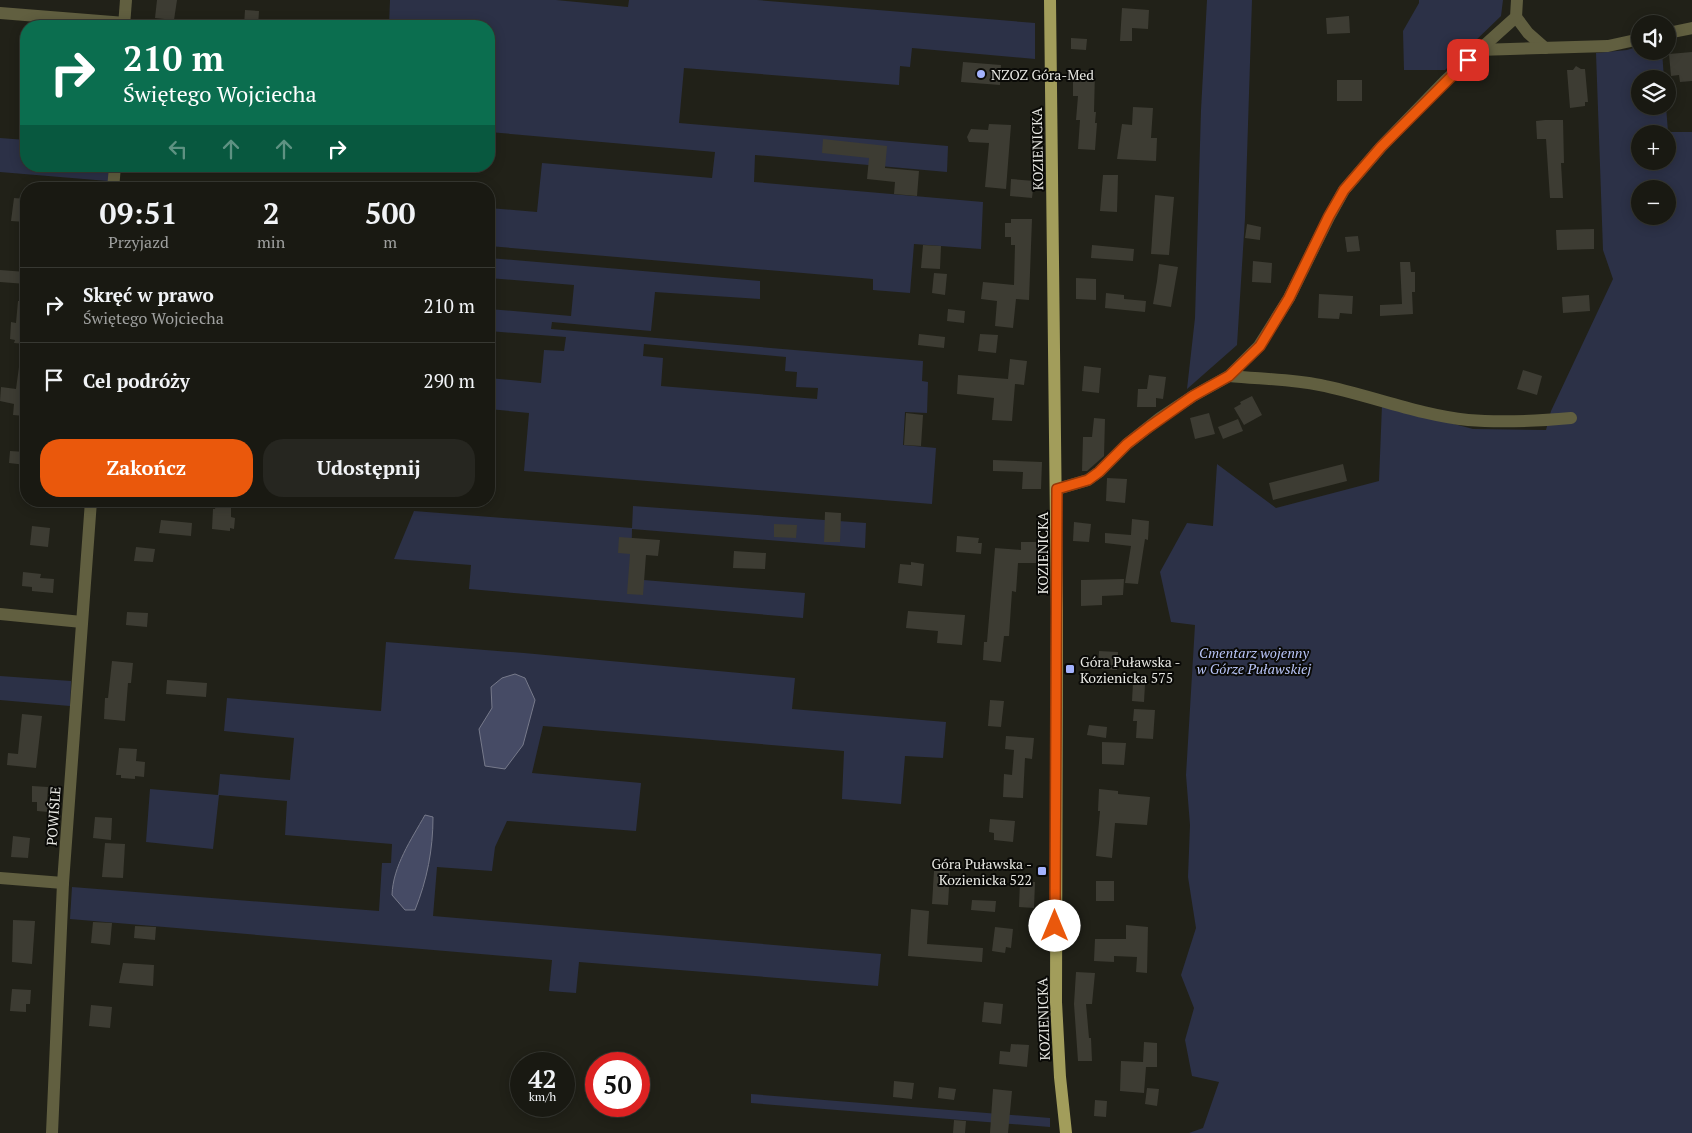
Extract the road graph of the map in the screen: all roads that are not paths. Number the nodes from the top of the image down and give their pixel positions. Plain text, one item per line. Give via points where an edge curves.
1 (126, 0) edge
2 (1050, 0) edge
3 (1517, 0) edge
4 (0, 13) edge
5 (1516, 17) junction
6 (73, 20) edge
7 (125, 20) edge
8 (1692, 28) edge
9 (1676, 31) edge
10 (1631, 41) edge
11 (1545, 48) junction
12 (1478, 50) junction
13 (1229, 376) junction
14 (1571, 418) dead end
15 (1057, 489) junction
16 (91, 507) edge
17 (0, 614) edge
18 (82, 622) junction
19 (0, 878) edge
20 (63, 884) junction
21 (52, 1133) edge
22 (1066, 1133) edge

1 - 7 street
2 - 15 main road, KOZIENICKA
3 - 5 street
4 - 6 street
5 - 11 street
5 - 12 street
8 - 9 street
10 - 11 street via 1608,46
11 - 12 street
12 - 13 street via 1381,147 1344,190 1289,298 1260,346
13 - 14 street via 1317,385 1468,420 1530,422
13 - 15 street via 1160,418 1088,480
15 - 22 main road, KOZIENICKA via 1056,1002
16 - 18 street, POWIŚLE
17 - 18 street
18 - 20 street, POWIŚLE
19 - 20 street
20 - 21 street, POWIŚLE

